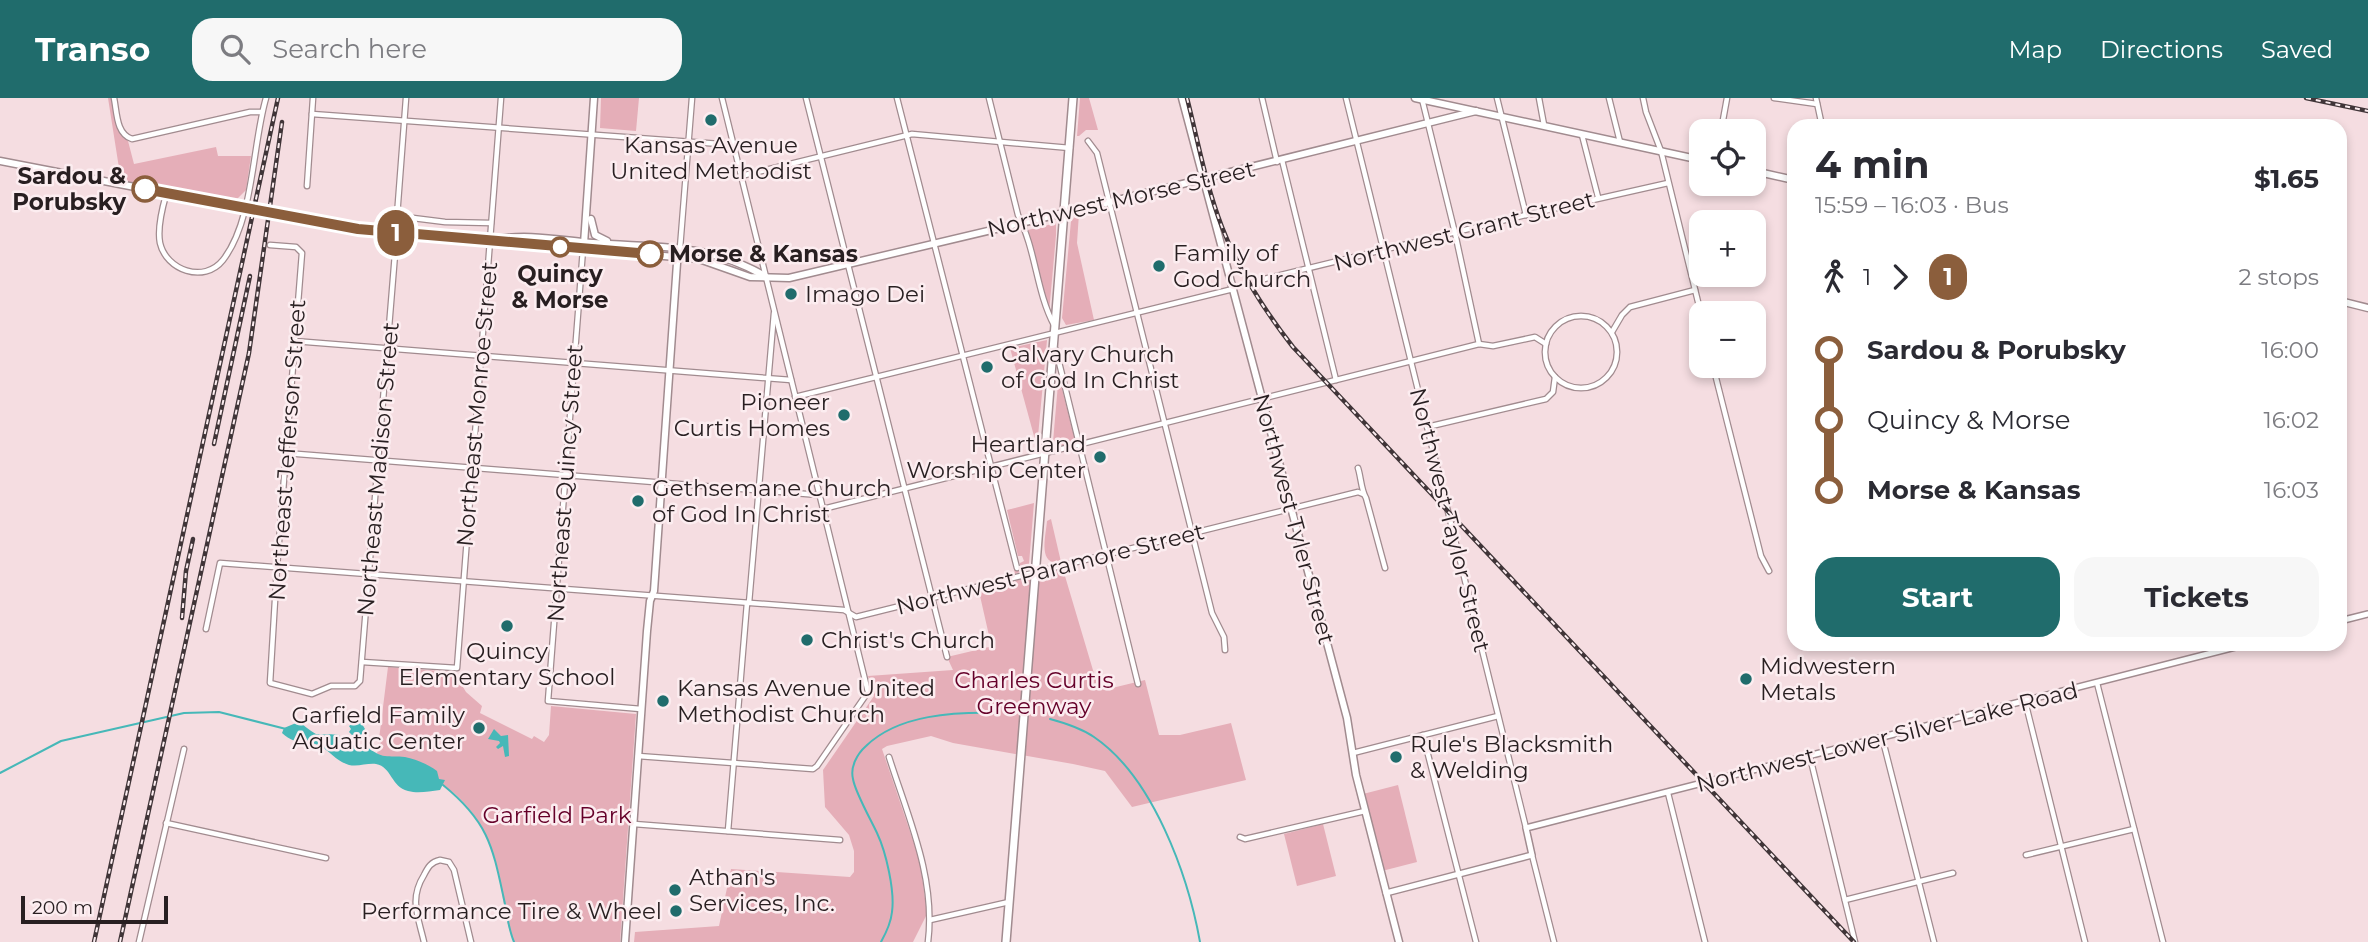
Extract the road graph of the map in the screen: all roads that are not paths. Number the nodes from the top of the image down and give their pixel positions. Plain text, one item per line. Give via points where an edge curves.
1 (114, 98) edge
2 (266, 98) edge
3 (313, 98) edge
4 (406, 98) edge
5 (501, 98) edge
6 (594, 98) edge
7 (692, 98) edge
8 (722, 98) edge
9 (806, 98) edge
10 (897, 98) edge
11 (989, 98) edge
12 (1073, 98) edge
13 (1182, 98) edge
14 (1262, 98) edge
15 (1346, 98) edge
16 (1420, 98) edge
17 (1497, 98) edge
18 (1539, 98) edge
19 (1609, 98) edge
20 (1643, 98) edge
21 (1727, 98) edge
22 (1774, 98) edge
23 (1816, 101) edge
24 (1476, 111) junction
25 (262, 112) junction
26 (312, 114) junction
27 (1502, 116) junction
28 (1723, 119) edge
29 (1820, 119) edge
30 (405, 121) junction
31 (1427, 124) junction
32 (1544, 125) junction
33 (498, 128) junction
34 (1582, 134) junction
35 (591, 135) junction
36 (906, 136) junction
37 (1088, 141) dead end
38 (688, 142) junction
39 (999, 142) junction
40 (1356, 142) junction
41 (1620, 142) junction
42 (734, 145) junction
43 (1069, 148) junction
44 (1661, 151) junction
45 (821, 156) junction
46 (1689, 157) edge
47 (0, 161) edge
48 (1279, 161) junction
49 (1766, 174) edge
50 (741, 176) junction
51 (1787, 178) edge
52 (1203, 179) junction
53 (1668, 183) junction
54 (307, 186) dead end
55 (588, 189) junction
56 (166, 195) junction
57 (1598, 198) junction
58 (1110, 202) junction
59 (1064, 213) junction
60 (1526, 215) junction
61 (1021, 222) junction
62 (491, 223) junction
63 (1455, 233) junction
64 (490, 240) junction
65 (631, 244) junction
66 (933, 244) junction
67 (270, 245) dead end
68 (584, 246) junction
69 (680, 248) junction
70 (1383, 251) junction
71 (395, 254) dead end
72 (678, 257) junction
73 (848, 265) junction
74 (1309, 269) junction
75 (765, 277) junction
76 (1261, 280) dead end
77 (1233, 289) junction
78 (1695, 290) junction
79 (1698, 301) edge
80 (2347, 303) edge
81 (2368, 308) edge
82 (774, 309) junction
83 (1137, 312) junction
84 (1055, 329) junction
85 (1612, 332) junction
86 (294, 341) junction
87 (1054, 343) junction
88 (1479, 344) junction
89 (1546, 344) junction
90 (388, 348) junction
91 (963, 355) junction
92 (481, 357) junction
93 (1410, 361) junction
94 (574, 363) junction
95 (670, 370) junction
96 (767, 377) junction
97 (876, 377) junction
98 (1555, 377) junction
99 (1716, 378) edge
100 (792, 380) junction
101 (1336, 380) junction
102 (795, 397) junction
103 (1262, 399) junction
104 (1165, 423) junction
105 (1427, 427) junction
106 (1078, 445) junction
107 (1045, 452) junction
108 (285, 453) junction
109 (378, 461) junction
110 (992, 466) junction
111 (472, 468) junction
112 (1358, 468) dead end
113 (566, 475) junction
114 (661, 483) junction
115 (904, 488) junction
116 (758, 490) junction
117 (1363, 494) junction
118 (819, 495) junction
119 (822, 509) junction
120 (1291, 510) junction
121 (1193, 533) junction
122 (1107, 555) junction
123 (277, 567) junction
124 (1017, 568) dead end
125 (1385, 568) dead end
126 (1769, 571) dead end
127 (1036, 573) junction
128 (370, 575) junction
129 (463, 582) junction
130 (557, 589) junction
131 (652, 596) junction
132 (932, 598) junction
133 (748, 603) junction
134 (849, 614) junction
135 (2368, 614) edge
136 (2347, 619) edge
137 (206, 629) dead end
138 (1224, 650) dead end
139 (2220, 651) edge
140 (947, 657) dead end
141 (362, 662) junction
142 (359, 683) joint
143 (2097, 683) junction
144 (1138, 684) dead end
145 (2025, 701) junction
146 (642, 709) junction
147 (1498, 716) junction
148 (1423, 735) junction
149 (1882, 737) junction
150 (184, 748) dead end
151 (1353, 753) junction
152 (638, 756) junction
153 (889, 757) dead end
154 (1810, 757) junction
155 (733, 763) junction
156 (1668, 793) junction
157 (1365, 811) junction
158 (166, 823) junction
159 (633, 824) junction
160 (1526, 828) junction
161 (2134, 829) junction
162 (728, 831) junction
163 (1240, 837) dead end
164 (840, 840) dead end
165 (2062, 846) junction
166 (1532, 855) junction
167 (2025, 855) dead end
168 (326, 858) dead end
169 (1458, 873) junction
170 (1953, 873) dead end
171 (1918, 881) junction
172 (1386, 893) junction
173 (1845, 900) junction
174 (1009, 902) junction
175 (930, 920) junction
176 (139, 942) edge
177 (424, 942) edge
178 (471, 942) edge
179 (625, 942) edge
180 (928, 942) edge
181 (1006, 942) edge
182 (1399, 942) edge
183 (1476, 942) edge
184 (1554, 942) edge
185 (1705, 942) edge
186 (1855, 942) edge
187 (1934, 942) edge
188 (2085, 942) edge
189 (2163, 942) edge

1 - 25 street via 121,130 132,138
2 - 25 street
3 - 26 street
4 - 30 street
5 - 33 street, Northeast Monroe Street
6 - 35 main road, Northeast Quincy Street
7 - 38 street
8 - 42 street
9 - 45 street
10 - 36 street
11 - 39 street
12 - 43 main road
13 - 52 main road, Northwest Tyler Street
14 - 48 street
15 - 40 street, Northwest Taylor Street
16 - 24 main road
16 - 31 street
17 - 27 street
18 - 32 street
19 - 41 street
20 - 44 street
21 - 28 street
22 - 23 street
23 - 29 street
24 - 27 main road
24 - 31 main road, Northwest Morse Street
25 - 56 street via 242,222 223,260 214,268 200,273 185,271 164,253 159,236
26 - 30 street
26 - 54 street
27 - 32 main road
27 - 60 street
30 - 33 street
30 - 62 street via 397,216
31 - 40 main road, Northwest Morse Street
31 - 63 street
32 - 34 main road
33 - 35 street
33 - 62 street, Northeast Monroe Street
34 - 41 main road
34 - 57 street
35 - 38 street
35 - 55 main road, Northeast Quincy Street
36 - 39 street
36 - 45 street
36 - 66 street
37 - 58 street via 1097,153
38 - 42 street
38 - 69 street
39 - 43 street
39 - 61 street
40 - 48 main road, Northwest Morse Street
40 - 70 street, Northwest Taylor Street
41 - 44 main road
42 - 50 street
43 - 59 main road
44 - 46 main road
44 - 53 street
45 - 50 street
45 - 73 street
47 - 56 main road
48 - 52 main road, Northwest Morse Street
48 - 74 street
49 - 51 main road
50 - 75 street
52 - 58 main road, Northwest Morse Street
52 - 77 main road, Northwest Tyler Street
53 - 57 street, Northwest Grant Street
53 - 78 street
55 - 65 main road via 595,235
55 - 68 main road, Northeast Quincy Street
56 - 64 main road, bridge via 383,232
57 - 60 street, Northwest Grant Street
58 - 59 main road, Northwest Morse Street
58 - 83 street
59 - 61 main road, Northwest Morse Street
59 - 84 main road
60 - 63 street, Northwest Grant Street
61 - 66 main road, Northwest Morse Street
61 - 84 street
62 - 64 street, Northeast Monroe Street
63 - 70 street, Northwest Grant Street
63 - 88 street
64 - 68 main road
64 - 92 street, Northeast Monroe Street
65 - 68 main road
65 - 69 main road, Northwest Morse Street
66 - 73 main road, Northwest Morse Street
66 - 91 street
67 - 86 street, Northeast Jefferson Street via 296,247 302,253
68 - 72 main road, Northwest Morse Street
68 - 94 street, Northeast Quincy Street
69 - 72 main road
69 - 75 main road, Northwest Morse Street via 713,253
70 - 74 street, Northwest Grant Street
70 - 93 street, Northwest Taylor Street
71 - 90 street, Northeast Madison Street
72 - 75 main road, Northwest Morse Street
72 - 95 main road
73 - 75 main road, Northwest Morse Street via 797,277
73 - 97 street
74 - 76 street, Northwest Grant Street
74 - 101 street
75 - 82 street
77 - 83 street
77 - 103 main road, Northwest Tyler Street
78 - 79 street
78 - 85 street via 1630,307
80 - 81 main road
82 - 96 street
82 - 100 street
83 - 84 street
83 - 104 street
84 - 87 main road
84 - 91 street
85 - 89 street via 1596,319 1575,316 1557,325
85 - 98 street via 1617,357 1606,379 1578,388
86 - 90 street
86 - 108 street, Northeast Jefferson Street
87 - 106 street
87 - 107 main road
88 - 89 street via 1493,346 1535,337
88 - 93 street
89 - 98 street via 1547,364
90 - 92 street
90 - 109 street, Northeast Madison Street
91 - 97 street
91 - 110 street
92 - 94 street
92 - 111 street, Northeast Monroe Street
93 - 101 street
93 - 105 street, Northwest Taylor Street
94 - 95 street
94 - 113 street, Northeast Quincy Street
95 - 96 street
95 - 114 main road
96 - 100 street
96 - 116 street
97 - 102 street
97 - 115 street
98 - 105 street via 1553,392 1546,399
99 - 126 street via 1761,556
100 - 102 street
101 - 103 street
102 - 118 street
103 - 104 street
103 - 120 main road, Northwest Tyler Street
104 - 106 street
104 - 121 street
105 - 147 street, Northwest Taylor Street
106 - 107 street
106 - 122 street
107 - 110 street
107 - 127 main road
108 - 109 street
108 - 123 street, Northeast Jefferson Street
109 - 111 street
109 - 128 street, Northeast Madison Street
110 - 115 street
110 - 124 street
111 - 113 street
111 - 129 street, Northeast Monroe Street
112 - 117 street
113 - 114 street
113 - 130 street, Northeast Quincy Street
114 - 116 street
114 - 131 main road
115 - 119 street
115 - 132 street
116 - 118 street
116 - 133 street
117 - 120 street, Northwest Paramore Street
117 - 125 street
118 - 119 street
119 - 134 street
120 - 121 street, Northwest Paramore Street
120 - 151 main road, Northwest Tyler Street
121 - 122 street, Northwest Paramore Street
121 - 138 street
122 - 127 street, Northwest Paramore Street
122 - 144 street
123 - 128 street, Northwest Paramore Street
123 - 137 street, Northwest Paramore Street via 220,563
123 - 142 street, Northeast Jefferson Street via 270,682 312,694
127 - 132 street, Northwest Paramore Street
127 - 174 main road
128 - 129 street, Northwest Paramore Street
128 - 141 street, Northeast Madison Street
129 - 130 street, Northwest Paramore Street
129 - 141 street, Northeast Monroe Street via 457,668
130 - 131 street, Northwest Paramore Street
130 - 146 street, Northeast Quincy Street via 548,701
131 - 133 street, Northwest Paramore Street
131 - 146 main road
132 - 134 street, Northwest Paramore Street via 856,617
132 - 140 street
133 - 134 street, Northwest Paramore Street
133 - 155 street
134 - 155 street via 868,692 817,766
135 - 136 street
139 - 143 street, Northwest Lower Silver Lake Road
141 - 142 street, Northeast Madison Street
143 - 145 street, Northwest Lower Silver Lake Road
143 - 161 street
145 - 149 street, Northwest Lower Silver Lake Road
145 - 165 street
146 - 152 main road
147 - 148 street
147 - 160 street, Northwest Taylor Street
148 - 151 street
148 - 169 street
149 - 154 street, Northwest Lower Silver Lake Road
149 - 171 street
150 - 158 street
151 - 157 main road, Northwest Tyler Street
152 - 155 street
152 - 159 main road
153 - 175 street via 925,870
154 - 156 street, Northwest Lower Silver Lake Road
154 - 173 street
155 - 162 street
156 - 160 street, Northwest Lower Silver Lake Road
156 - 185 street
157 - 163 street
157 - 172 main road, Northwest Tyler Street
158 - 168 street
158 - 176 street
159 - 162 street
159 - 179 main road
160 - 166 street, Northwest Taylor Street
161 - 165 street
161 - 189 street
162 - 164 street
165 - 167 street
165 - 188 street
166 - 169 street
166 - 184 street, Northwest Taylor Street
169 - 172 street
169 - 183 street
170 - 171 street
171 - 173 street
171 - 187 street
172 - 182 main road, Northwest Tyler Street
173 - 186 street
174 - 175 street
174 - 181 main road
175 - 180 street
177 - 178 street via 416,887 432,863 440,860 454,870

